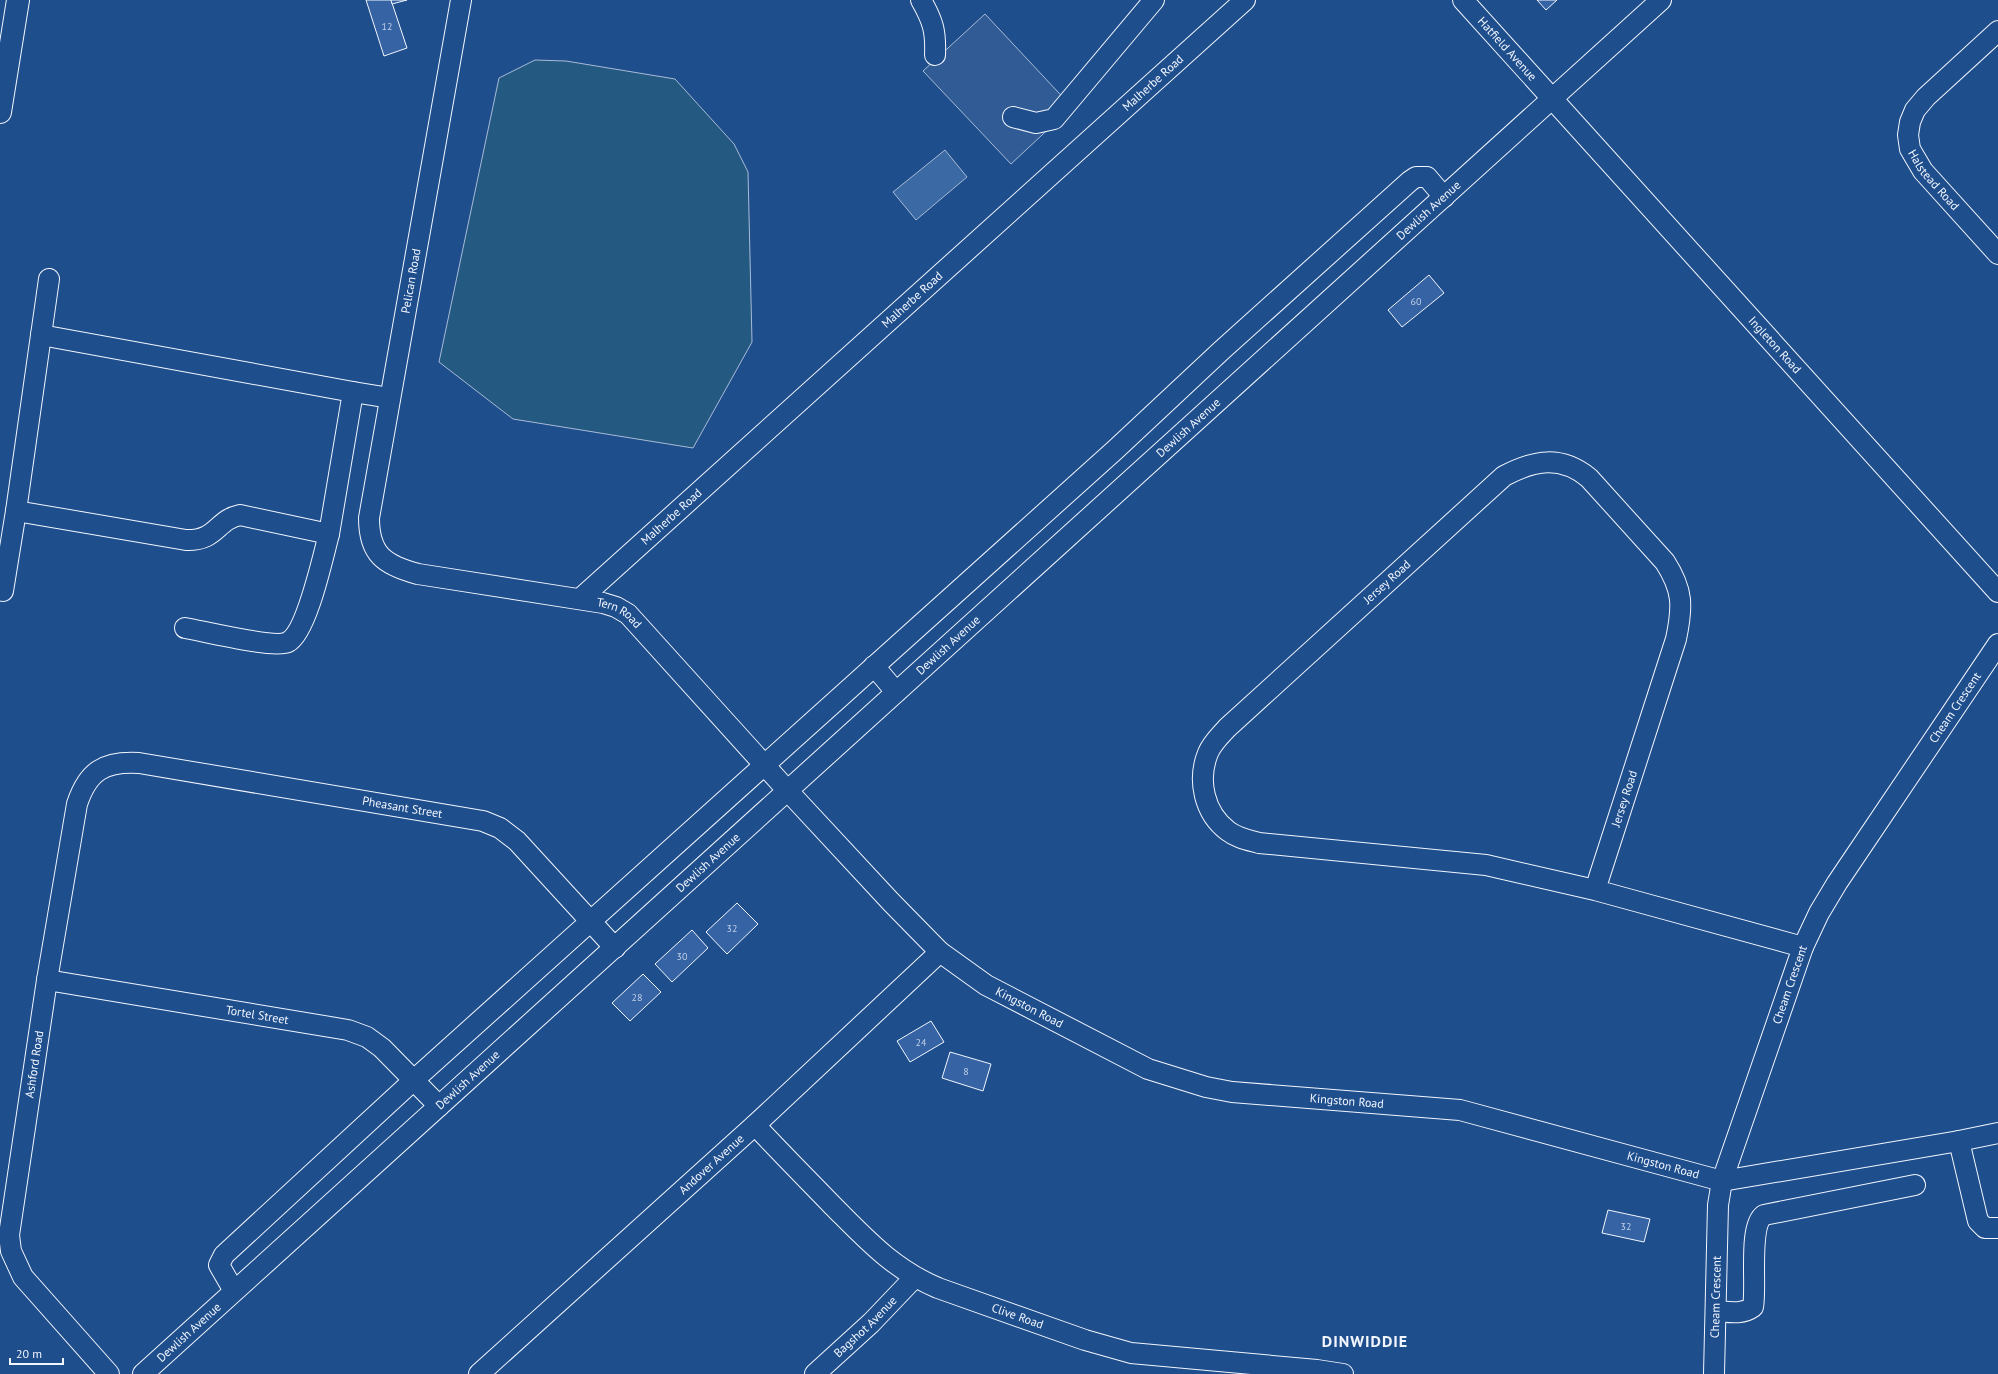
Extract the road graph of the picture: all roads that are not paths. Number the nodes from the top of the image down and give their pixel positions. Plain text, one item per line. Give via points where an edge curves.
1 (18, 0) edge
2 (461, 0) edge
3 (921, 0) edge
4 (1154, 0) edge
5 (1245, 0) edge
6 (1462, 0) edge
7 (1661, 0) edge
8 (1998, 31) edge
9 (935, 55) dead end
10 (1552, 98) junction
11 (0, 112) edge
12 (1013, 117) dead end
13 (1444, 196) junction
14 (1998, 254) edge
15 (49, 279) dead end
16 (41, 336) junction
17 (353, 392) junction
18 (390, 398) junction
19 (1115, 450) junction
20 (1135, 475) junction
21 (16, 511) junction
22 (329, 534) junction
23 (382, 558) joint
24 (3, 591) dead end
25 (1998, 592) edge
26 (580, 599) junction
27 (185, 628) dead end
28 (1998, 644) edge
29 (874, 666) junction
30 (896, 692) junction
31 (139, 763) joint
32 (765, 765) junction
33 (787, 790) junction
34 (1595, 890) junction
35 (590, 922) junction
36 (1803, 947) junction
37 (615, 948) junction
38 (940, 952) junction
39 (47, 980) junction
40 (415, 1079) junction
41 (439, 1106) junction
42 (755, 1125) junction
43 (1998, 1133) edge
44 (1959, 1141) junction
45 (1722, 1181) junction
46 (1915, 1185) dead end
47 (1998, 1228) edge
48 (914, 1278) junction
49 (234, 1291) junction
50 (1716, 1311) junction
51 (101, 1371) edge
52 (143, 1374) edge
53 (480, 1374) edge
54 (815, 1374) edge
55 (1342, 1374) edge
56 (1714, 1374) edge

1 - 11 highway
2 - 18 street, Pelican Road
3 - 9 street via 932,19 936,35
4 - 12 street via 1054,119 1036,123
5 - 26 street, Malherbe Road
6 - 10 street, Hatfield Avenue
7 - 10 street, Dewlish Avenue
8 - 14 street, Halstead Road via 1926,97 1915,110 1908,135 1910,149 1923,171
10 - 13 street, Dewlish Avenue
10 - 25 street, Ingleton Road
13 - 19 street, Dewlish Avenue via 1431,180 1423,176 1410,181
13 - 20 street, Dewlish Avenue
15 - 16 street
16 - 17 street
16 - 21 street
17 - 18 street
17 - 22 street
18 - 23 street, Pelican Road via 369,518 371,540
19 - 20 street
19 - 29 street, Dewlish Avenue
20 - 30 street, Dewlish Avenue
21 - 22 street via 186,540 206,538 232,516 240,515
21 - 24 street
22 - 27 street via 314,592 298,630 287,642 272,644
23 - 26 street, Tern Road via 400,569 418,574
26 - 32 street, Tern Road via 616,607 628,614
28 - 36 street, Cheam Crescent via 1837,883
29 - 30 street
29 - 32 street, Dewlish Avenue
30 - 33 street, Dewlish Avenue
31 - 35 street, Pheasant Street via 483,821 500,828 518,841
31 - 39 street, Ashford Road via 123,762 100,769 81,791
32 - 33 street, Tern Road
32 - 35 street, Dewlish Avenue
33 - 37 street, Dewlish Avenue
33 - 38 street, Kingston Road
34 - 34 street, Jersey Road via 1486,865 1259,844 1228,831 1209,810 1205,798 1204,766 1209,752 1227,728 1504,476 1534,463 1568,464 1580,470 1665,562 1680,592 1681,618 1676,639
34 - 36 street, Jersey Road
35 - 37 street, Pheasant Street
35 - 40 street, Dewlish Avenue
36 - 45 street, Cheam Crescent
37 - 41 street, Dewlish Avenue
38 - 42 street, Andover Avenue
38 - 45 street, Kingston Road via 986,985 1018,1003 1148,1069 1178,1079 1232,1092 1460,1110
39 - 40 street, Tortel Street via 348,1030 377,1044
39 - 51 street, Ashford Road via 10,1215 11,1252 31,1288
40 - 41 street, Tortel Street
40 - 49 street, Dewlish Avenue via 224,1255 219,1265
41 - 49 street, Dewlish Avenue
42 - 48 street, Clive Road via 878,1251
42 - 53 street, Andover Avenue
43 - 44 street, Kingston Road
44 - 45 street, Kingston Road
44 - 47 street via 1978,1221 1985,1228
45 - 50 street, Cheam Crescent via 1718,1205
46 - 50 street via 1764,1215 1760,1218 1755,1232 1753,1307 1747,1312 1739,1313
48 - 54 street, Bagshot Avenue via 875,1319
48 - 55 street, Clive Road via 1085,1340 1131,1353
49 - 52 street, Dewlish Avenue
50 - 56 street, Cheam Crescent

